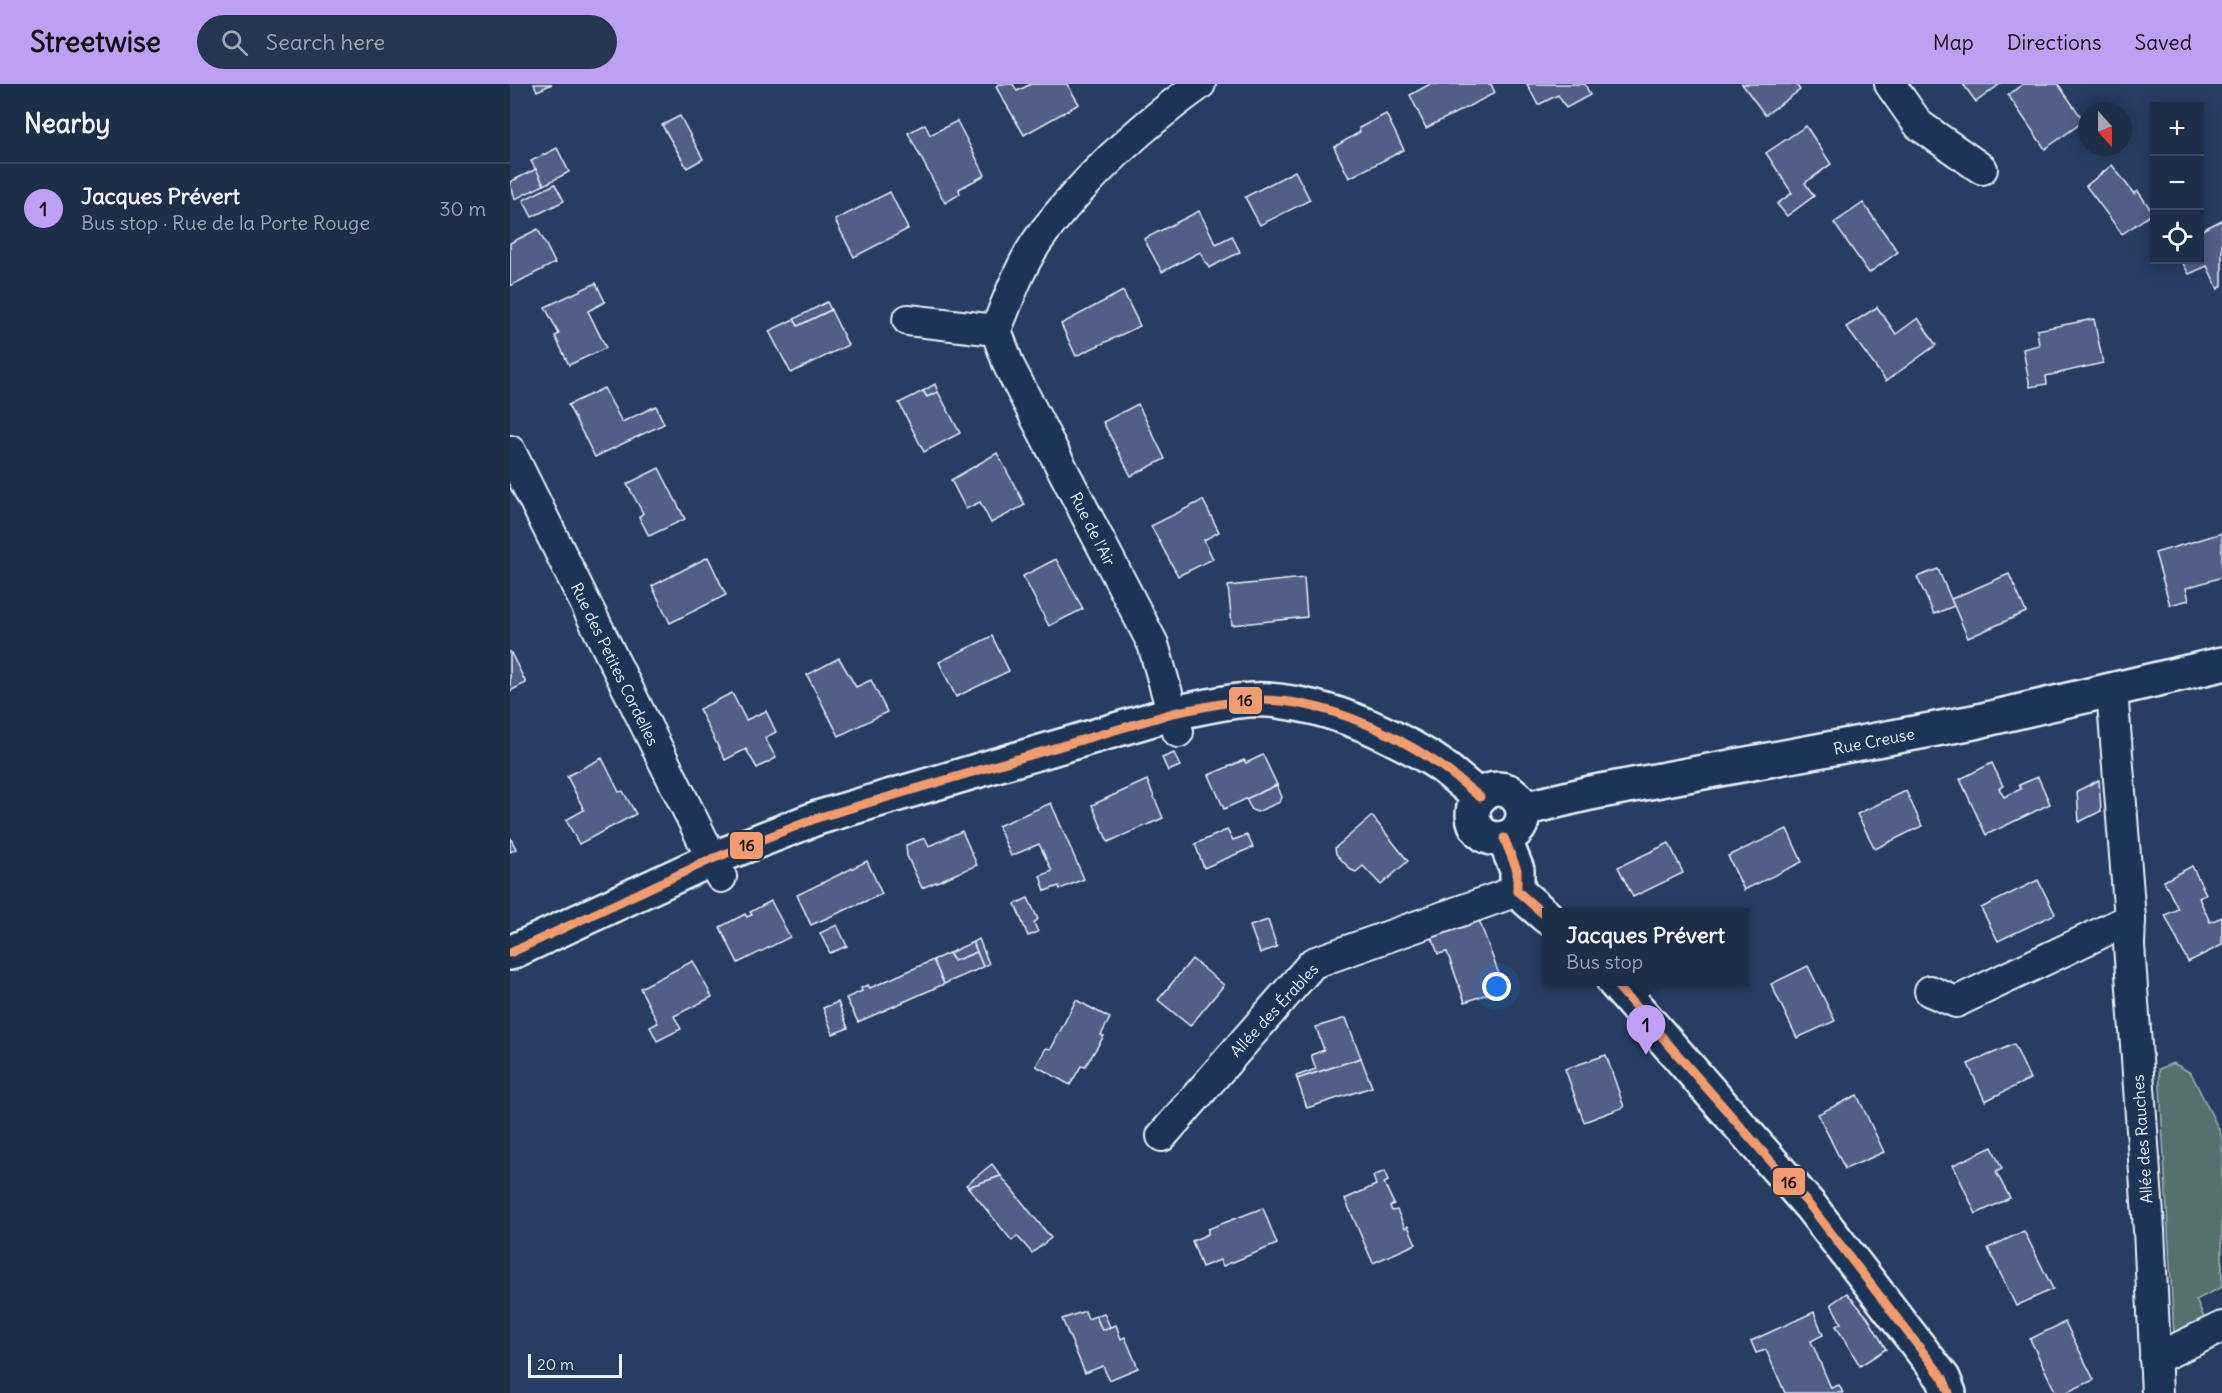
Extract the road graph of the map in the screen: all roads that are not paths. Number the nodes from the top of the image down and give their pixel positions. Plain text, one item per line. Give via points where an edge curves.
1 (1200, 84) edge
2 (1890, 84) edge
3 (1982, 169) dead end
4 (908, 320) dead end
5 (996, 330) junction
6 (510, 451) edge
7 (2222, 664) edge
8 (2112, 690) junction
9 (1176, 722) junction
10 (1480, 797) junction
11 (1523, 809) junction
12 (1504, 838) junction
13 (716, 868) junction
14 (1517, 891) junction
15 (1542, 913) edge
16 (2130, 920) junction
17 (510, 953) edge
18 (1618, 986) edge
19 (1930, 991) dead end
20 (1162, 1136) dead end
21 (2222, 1327) edge
22 (2155, 1359) junction
23 (1949, 1393) edge
24 (2157, 1393) edge

1 - 5 street via 1135,134 1043,233 1017,278
2 - 3 street via 1919,125
4 - 5 street
5 - 9 street, Rue de l'Air via 1009,366 1153,644
6 - 13 street, Rue des Petites Cordelles
7 - 8 street, Rue Creuse
8 - 11 street, Rue Creuse via 1974,722 1590,793
8 - 16 street, Allée des Rauches
9 - 10 street via 1234,701 1277,700 1327,711 1434,760
9 - 13 street via 817,818
10 - 11 street via 1502,788 1516,795
10 - 12 street via 1473,811 1477,826 1489,837
11 - 12 street via 1521,824
12 - 14 street via 1517,870
13 - 17 street
14 - 15 street
14 - 20 street, Allée des Érables via 1313,963
16 - 19 street via 1956,1002
16 - 22 street, Allée des Rauches
18 - 23 street via 1811,1207 1943,1378
21 - 22 street
22 - 24 street, Allée des Rauches

